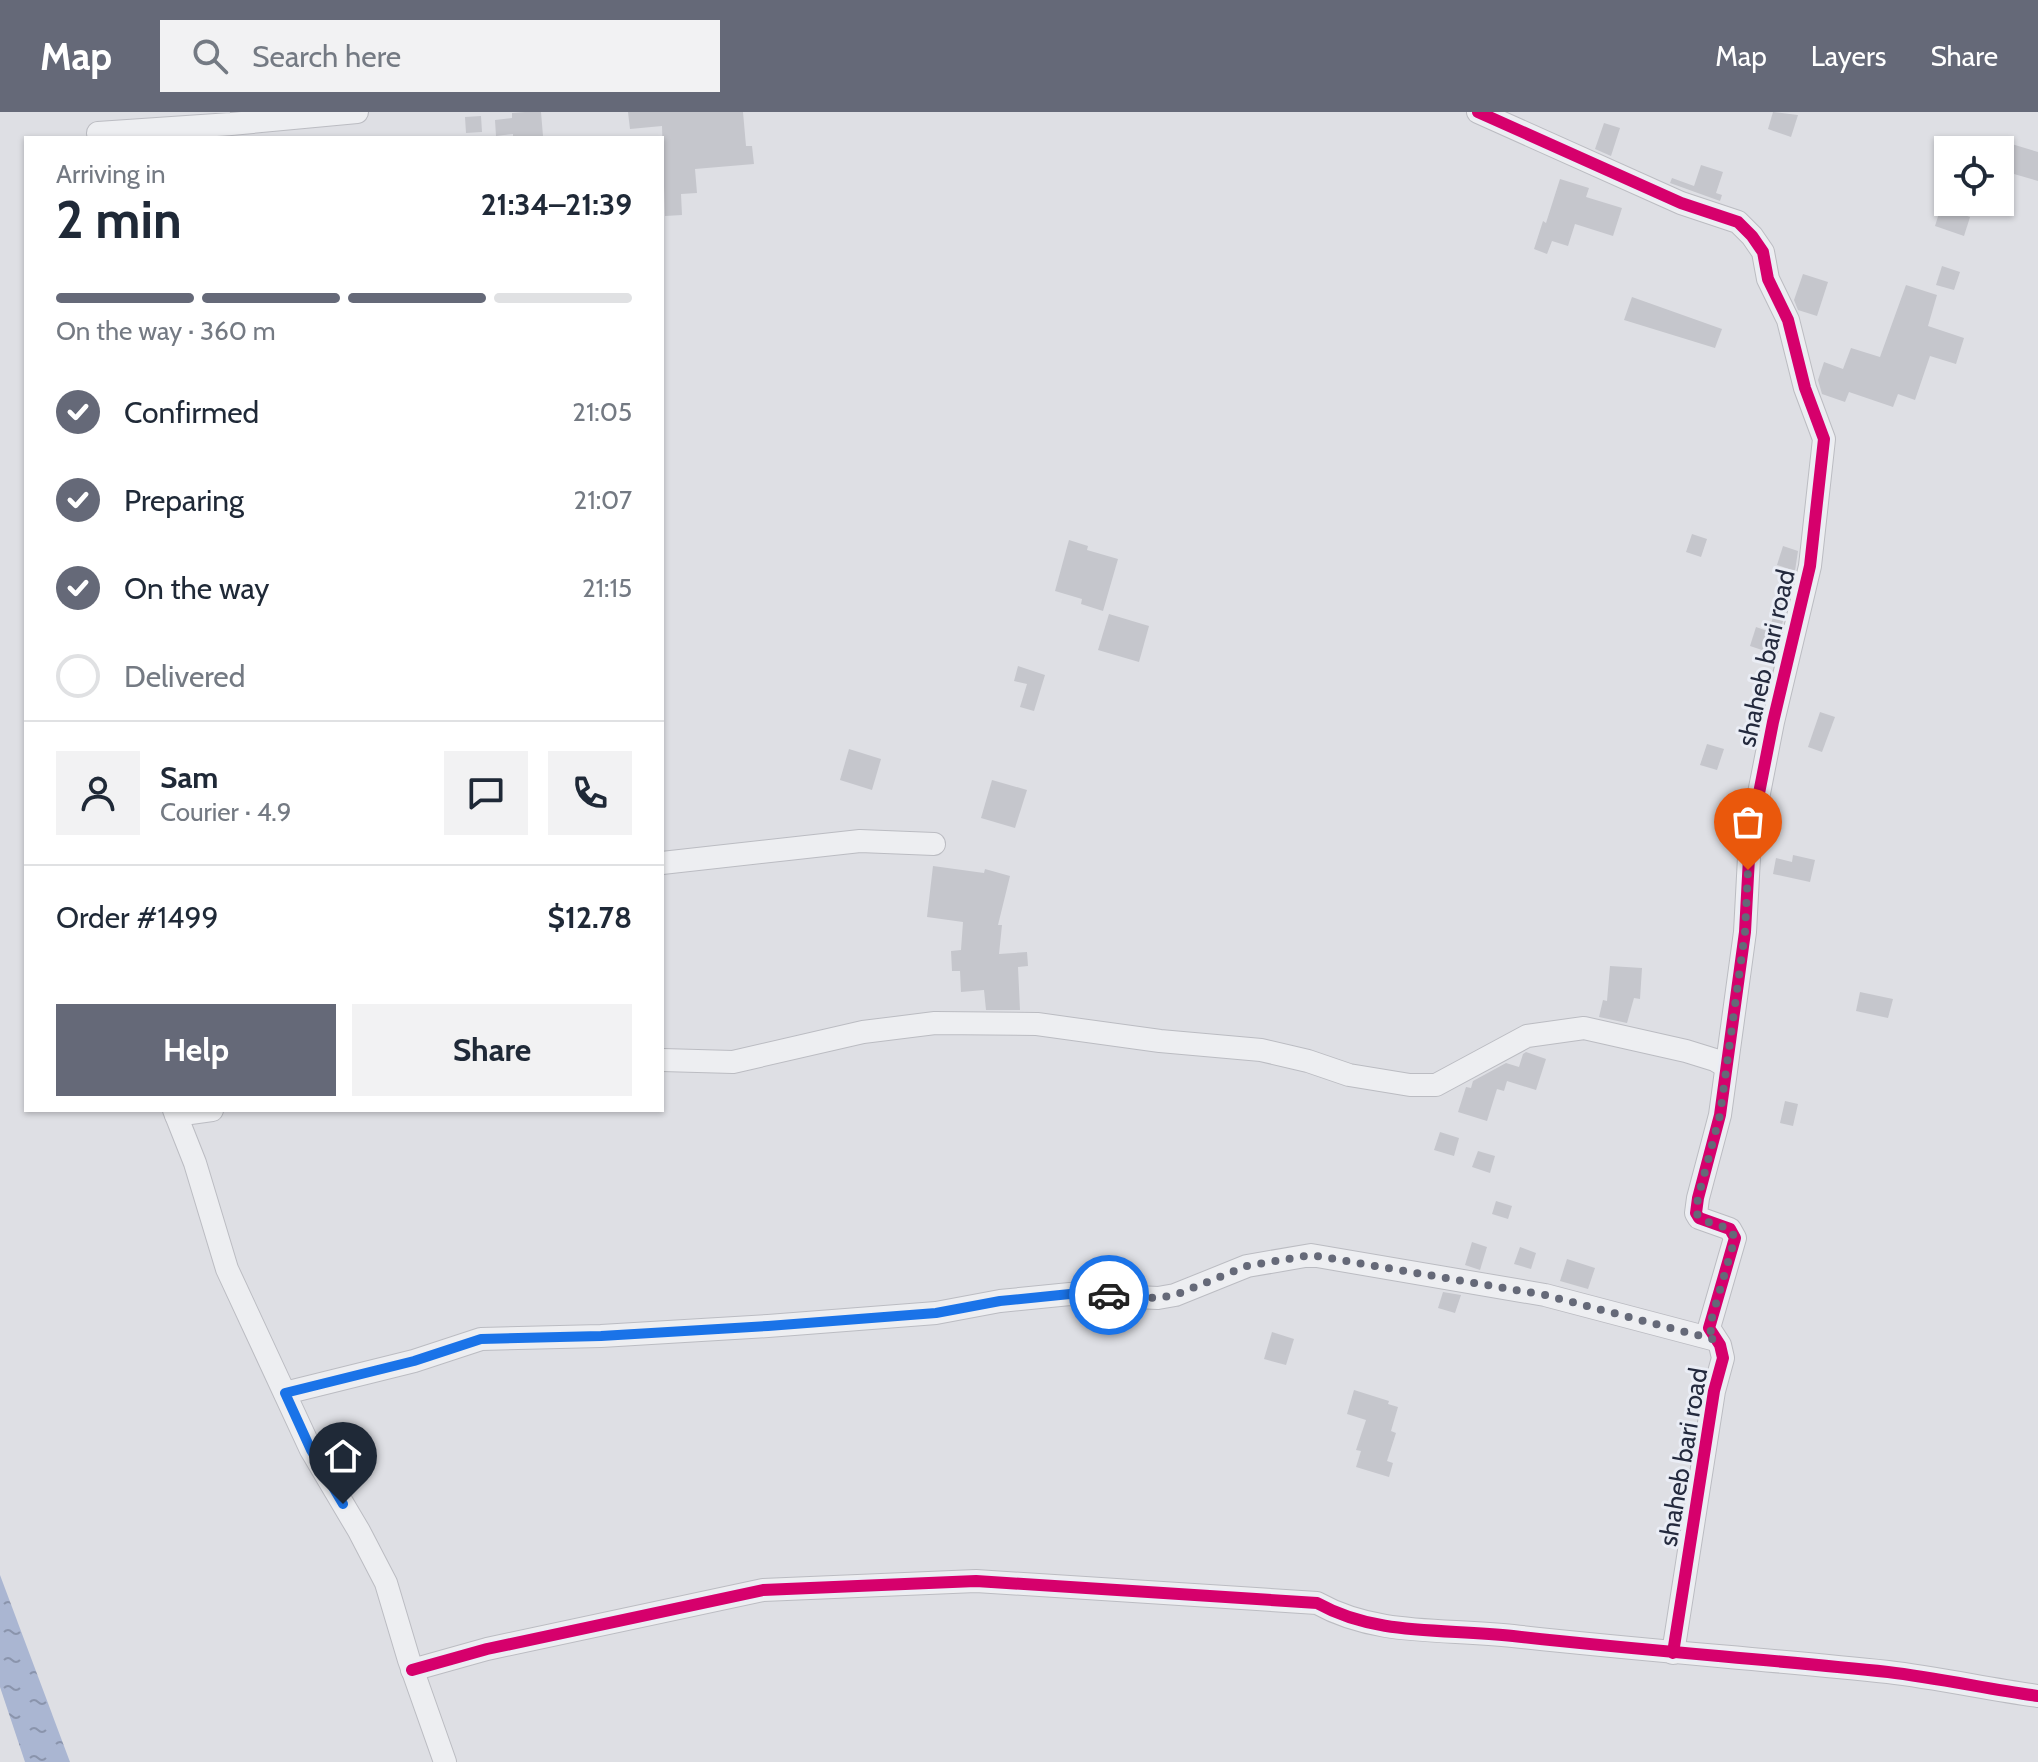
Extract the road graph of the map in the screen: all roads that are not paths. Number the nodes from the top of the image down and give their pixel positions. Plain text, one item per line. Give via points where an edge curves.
1 (357, 112) edge
2 (1478, 112) edge
3 (98, 128) edge
4 (934, 844) dead end
5 (664, 863) edge
6 (664, 1060) edge
7 (1725, 1066) junction
8 (175, 1112) edge
9 (1716, 1340) junction
10 (285, 1393) junction
11 (1673, 1653) junction
12 (412, 1670) junction
13 (2038, 1696) edge
14 (445, 1762) edge

1 - 3 street via 231,124
2 - 7 street, shaheb bari road via 1681,203 1738,222 1763,252 1824,439 1810,566 1750,839 1745,932
4 - 5 street via 860,841
6 - 7 street via 733,1062 863,1032 935,1023 1037,1024 1261,1050 1349,1075 1410,1085 1436,1085 1527,1036 1584,1028 1686,1051
7 - 9 street, shaheb bari road via 1720,1115 1696,1213 1730,1229 1735,1238 1709,1328
8 - 10 street via 227,1269
9 - 10 street via 1545,1295 1311,1255 1247,1266 1158,1298 1070,1294 936,1313 768,1326 481,1339
9 - 11 street, shaheb bari road via 1723,1358
10 - 12 street via 386,1583
11 - 12 street via 1374,1626 1317,1603 976,1581 763,1590
11 - 13 street via 1891,1673
12 - 14 street

